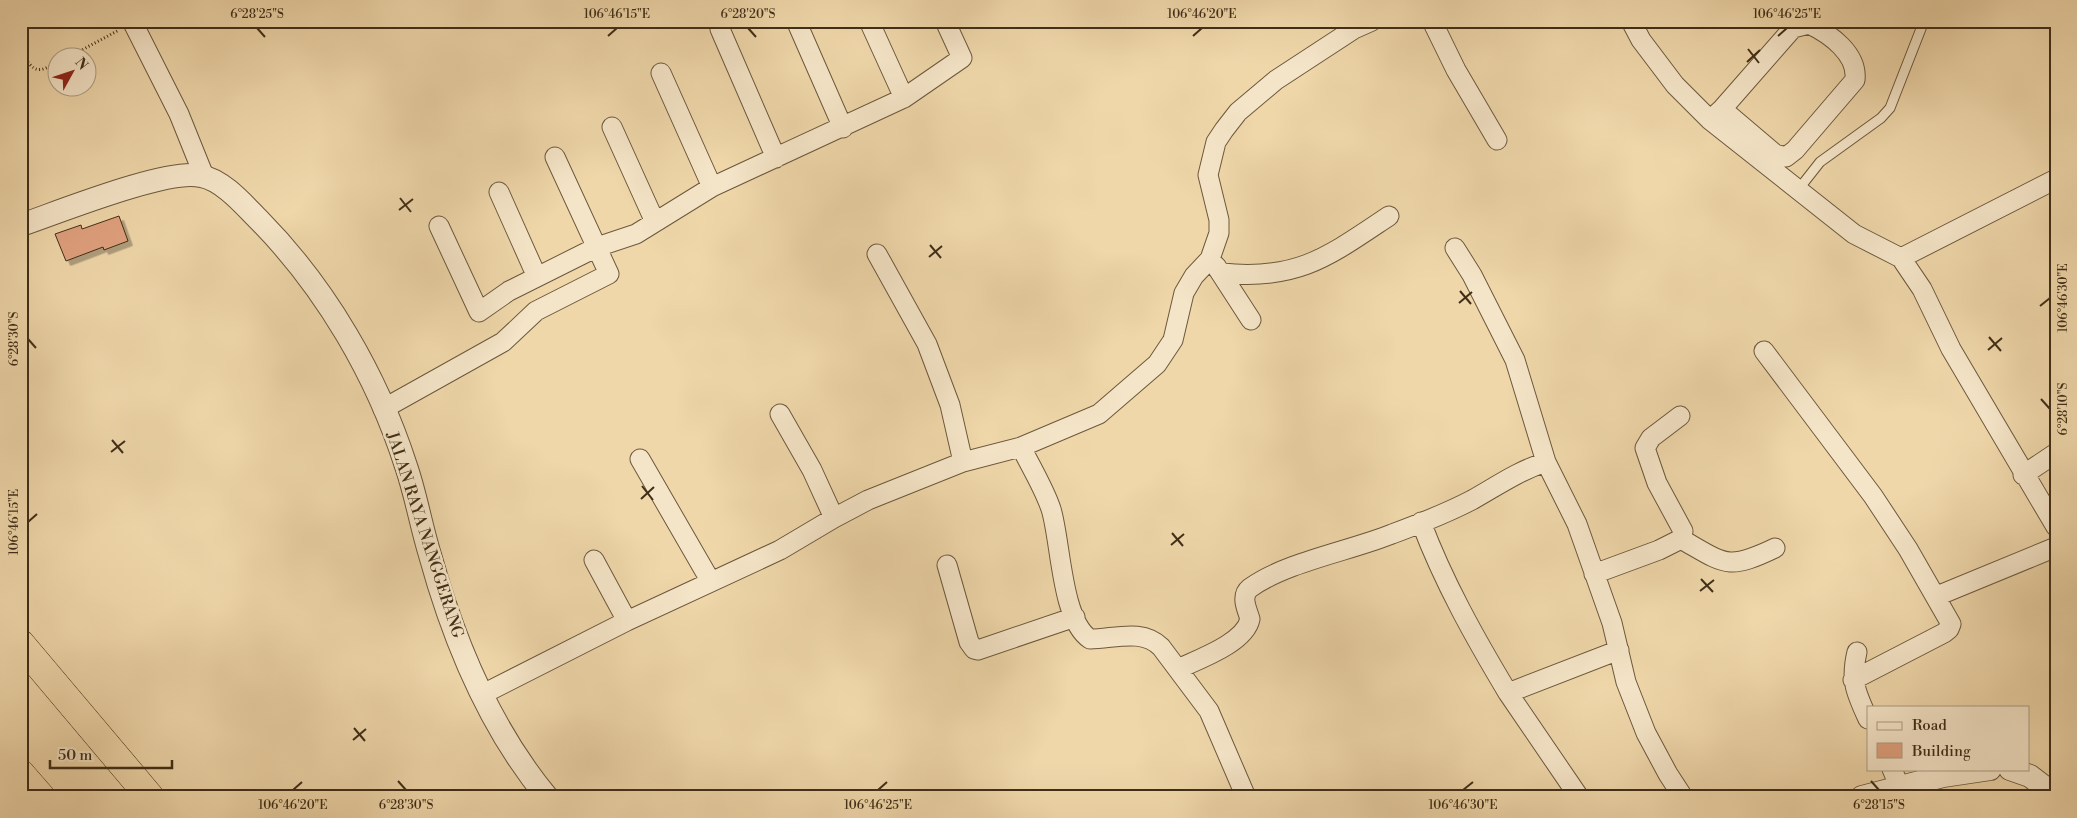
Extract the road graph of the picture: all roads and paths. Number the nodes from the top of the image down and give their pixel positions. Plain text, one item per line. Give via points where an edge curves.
1 (868, 21) edge
2 (945, 21) edge
3 (1372, 21) edge
4 (1432, 21) edge
5 (1630, 21) edge
6 (1924, 21) edge
7 (134, 22) edge
8 (797, 23) dead end
9 (720, 29) dead end
10 (86, 48) edge
11 (21, 54) edge
12 (48, 68) edge
13 (661, 73) dead end
14 (904, 98) junction
15 (1716, 115) junction
16 (612, 127) dead end
17 (843, 128) junction
18 (1497, 140) dead end
19 (555, 158) dead end
20 (776, 158) junction
21 (204, 176) junction
22 (2056, 179) edge
23 (712, 187) junction
24 (1798, 191) junction
25 (499, 192) dead end
26 (1389, 216) dead end
27 (655, 222) junction
28 (21, 225) edge
29 (439, 226) dead end
30 (597, 247) junction
31 (1455, 248) dead end
32 (877, 254) dead end
33 (1901, 258) junction
34 (1216, 266) junction
35 (538, 277) junction
36 (1251, 320) dead end
37 (1764, 351) dead end
38 (383, 409) junction
39 (780, 414) dead end
40 (1680, 416) dead end
41 (1021, 447) junction
42 (2056, 453) edge
43 (640, 459) dead end
44 (963, 462) junction
45 (1546, 462) junction
46 (2023, 475) junction
47 (834, 518) junction
48 (1420, 522) junction
49 (2056, 527) edge
50 (1681, 539) junction
51 (2056, 547) edge
52 (1775, 548) dead end
53 (594, 560) dead end
54 (947, 565) dead end
55 (1594, 574) junction
56 (711, 582) junction
57 (1937, 596) junction
58 (1075, 616) junction
59 (626, 621) junction
60 (21, 644) edge
61 (1619, 650) junction
62 (1857, 652) dead end
63 (1178, 669) junction
64 (1853, 680) junction
65 (1508, 693) junction
66 (481, 695) junction
67 (1867, 717) edge
68 (1982, 770) edge
69 (2013, 770) edge
70 (21, 774) edge
71 (1896, 778) edge
72 (2056, 796) edge
73 (41, 797) edge
74 (150, 797) edge
75 (547, 797) edge
76 (1246, 797) edge
77 (1579, 797) edge
78 (1683, 797) edge
79 (1862, 797) edge

1 - 14 street
2 - 14 street via 962,58
3 - 34 street via 1354,29 1276,80 1238,112 1216,142 1208,175 1219,220
4 - 18 street
5 - 15 street via 1675,85
6 - 24 lane via 1890,108 1820,162
7 - 10 path
7 - 21 street via 179,114
8 - 17 street
9 - 20 street
11 - 12 path via 33,69 42,71
13 - 23 street
14 - 17 street
15 - 15 street via 1794,28 1809,24 1827,33 1852,61 1855,80 1786,157 1774,154
15 - 24 street
16 - 27 street
17 - 20 street
19 - 30 street
20 - 23 street
21 - 28 street via 190,174 159,180
21 - 38 street, JALAN RAYA NANGGERANG via 219,184 249,210 311,281 336,317
22 - 33 street
23 - 27 street
24 - 33 street via 1854,234
25 - 35 street
26 - 34 street via 1332,254 1309,265 1270,275
27 - 30 street via 636,234
29 - 35 street via 479,312 509,291
30 - 35 street
30 - 38 street via 609,274 536,311 503,342
31 - 45 street via 1515,360
32 - 44 street via 927,344 950,405
33 - 46 street via 1922,289 1951,349
34 - 36 street
34 - 41 street via 1194,276 1184,293 1173,340 1157,364 1099,414
37 - 57 street via 1872,496
38 - 66 street, JALAN RAYA NANGGERANG via 406,466 429,555 454,631
39 - 47 street via 812,470
40 - 50 street via 1651,438 1645,448 1657,483 1681,526
41 - 44 street
41 - 58 street via 1050,507
42 - 46 street
43 - 56 street
44 - 47 street via 868,500
45 - 48 street via 1523,469 1472,500
45 - 55 street via 1577,524
46 - 49 street
47 - 56 street via 780,550
48 - 63 street via 1276,574 1249,589 1244,603 1249,625 1231,642
48 - 65 street via 1438,567
50 - 52 street via 1731,564
50 - 55 street
51 - 57 street
53 - 59 street
54 - 58 street via 969,642 974,649
55 - 61 street
56 - 59 street
57 - 64 street via 1950,620 1949,629
58 - 63 street via 1079,629 1090,639 1136,636 1155,640
59 - 66 street
60 - 74 highway
61 - 65 street
61 - 78 street via 1626,682 1646,733
62 - 64 street
63 - 76 street via 1209,711
64 - 67 street
65 - 77 street
66 - 75 street, JALAN RAYA NANGGERANG via 494,721
68 - 71 street
69 - 72 street via 2030,776
70 - 73 highway
71 - 79 street

